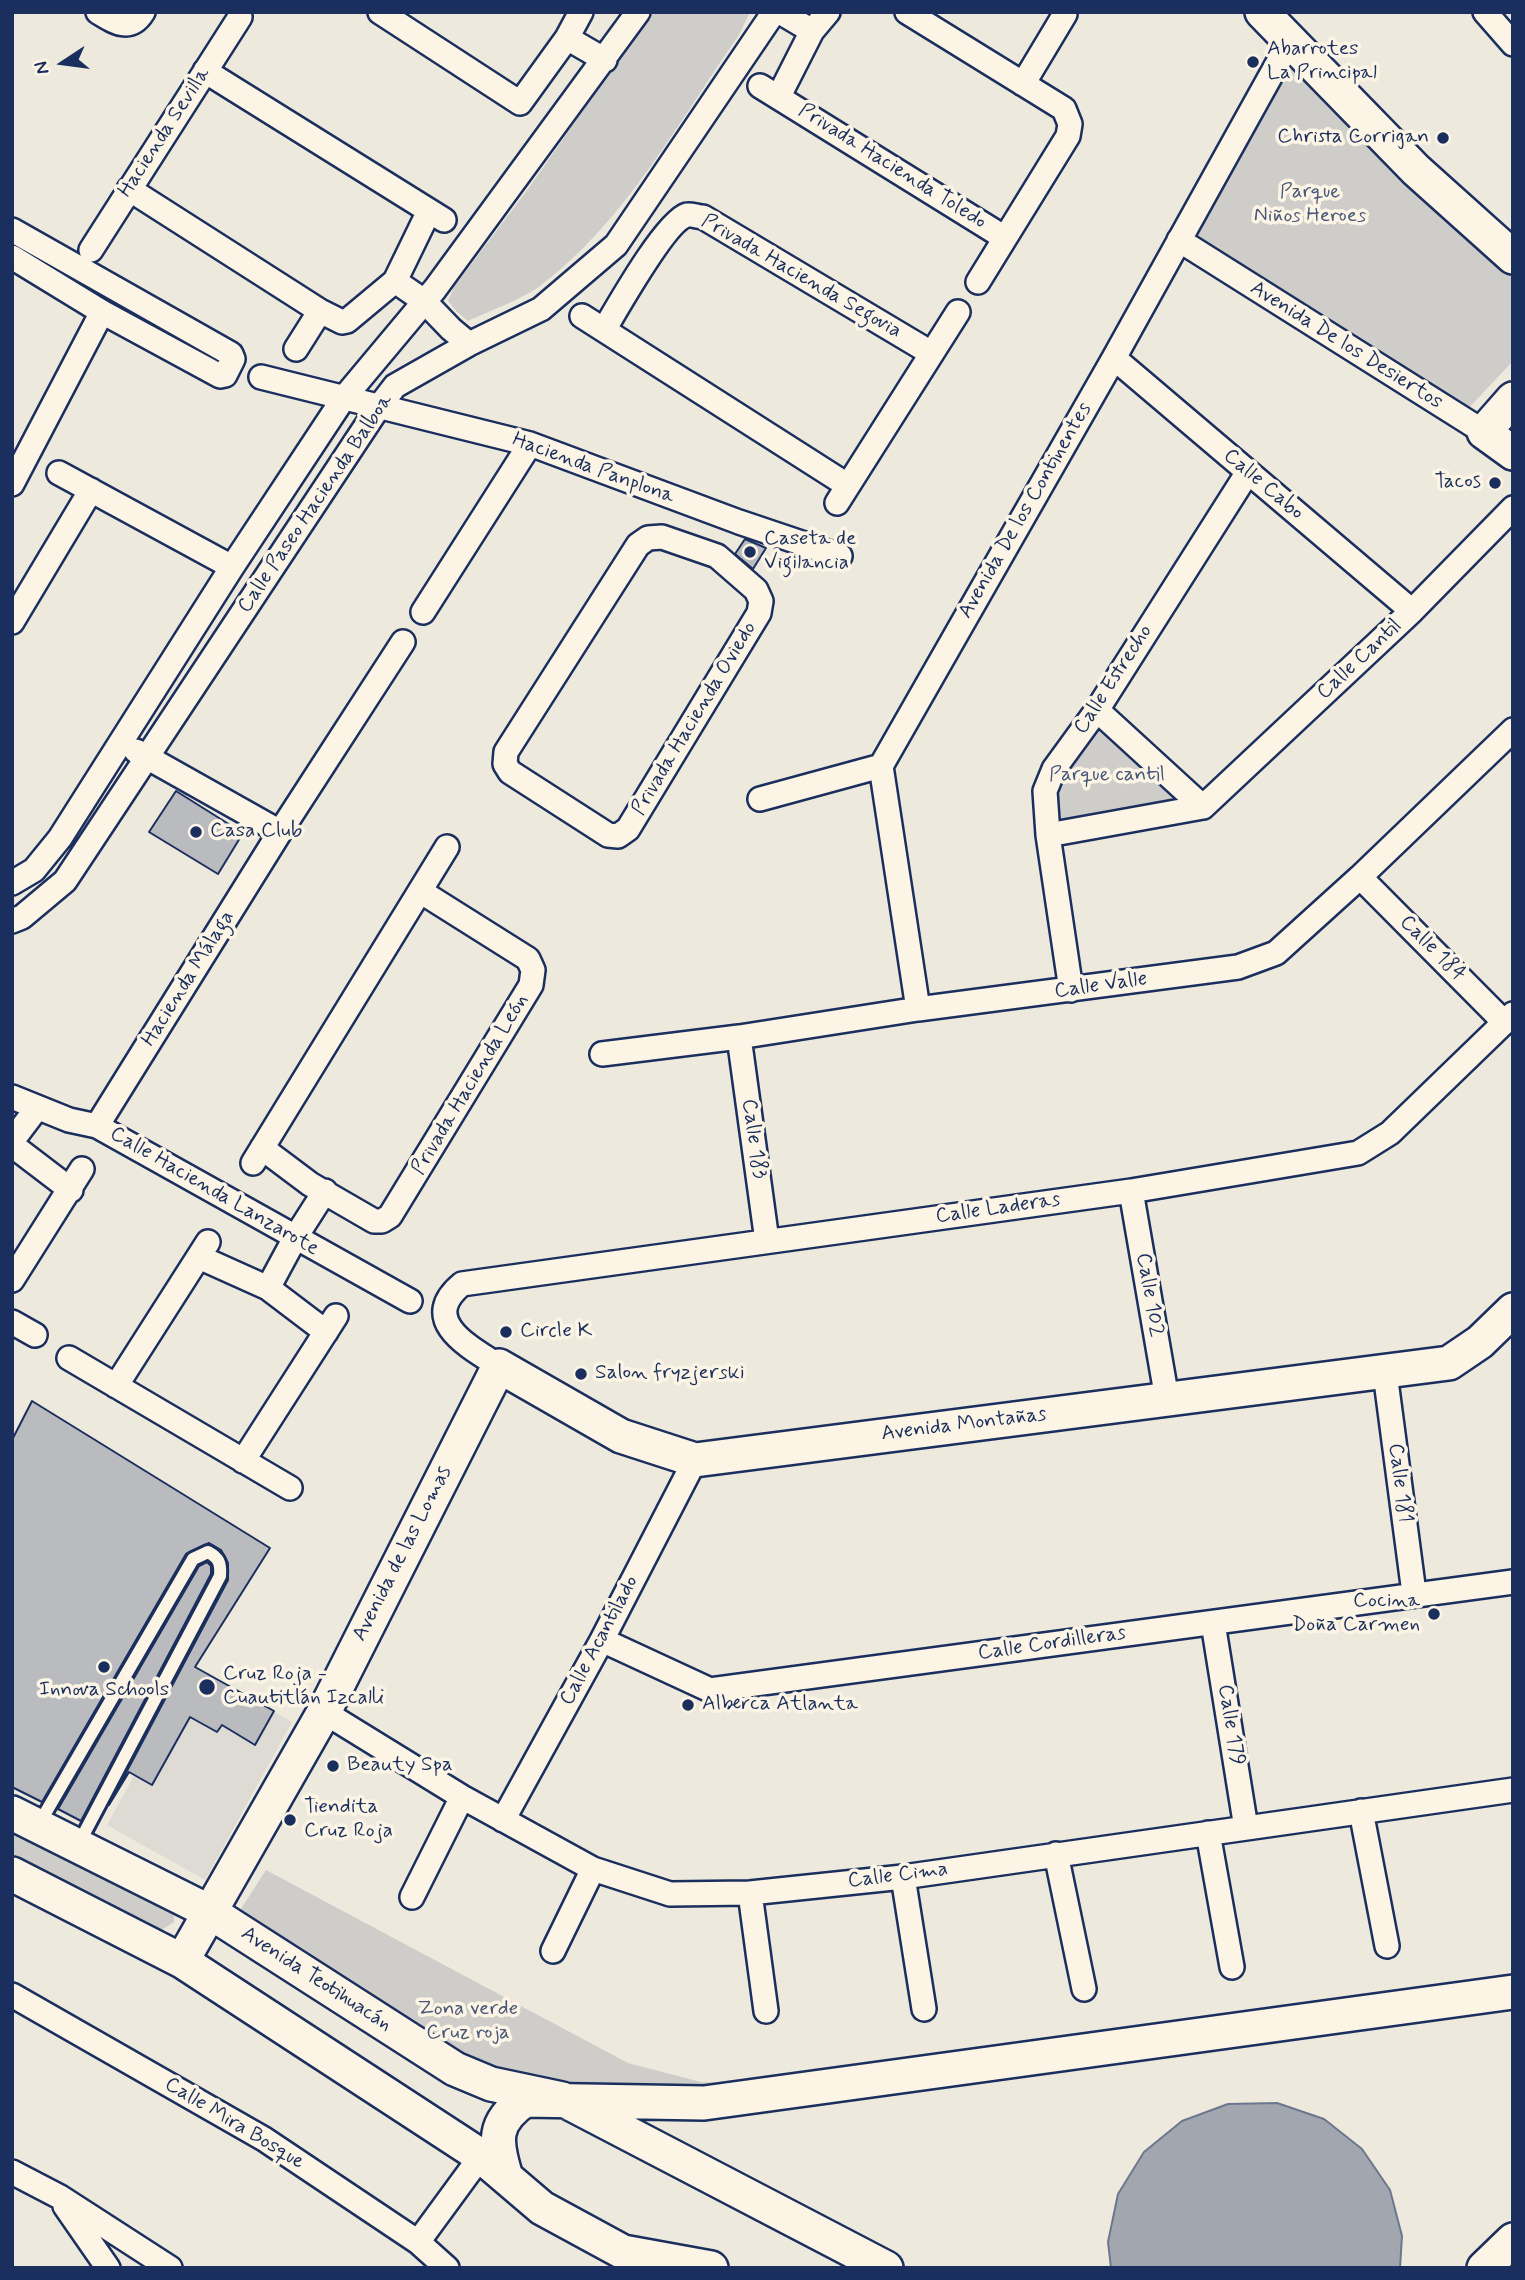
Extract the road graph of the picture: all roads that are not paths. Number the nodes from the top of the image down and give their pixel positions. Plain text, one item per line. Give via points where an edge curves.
1 (98, 12) edge
2 (380, 12) edge
3 (581, 12) edge
4 (638, 12) edge
5 (774, 12) edge
6 (780, 12) edge
7 (828, 12) edge
8 (907, 12) edge
9 (1262, 12) edge
10 (1485, 12) edge
11 (1065, 14) edge
12 (240, 17) dead end
13 (136, 19) edge
14 (812, 31) junction
15 (567, 38) junction
16 (1290, 41) junction
17 (1513, 44) edge
18 (605, 60) junction
19 (205, 71) junction
20 (1023, 84) junction
21 (129, 189) junction
22 (12, 230) edge
23 (1005, 238) junction
24 (1179, 240) junction
25 (616, 245) junction
26 (90, 250) dead end
27 (12, 257) edge
28 (1513, 257) edge
29 (646, 261) junction
30 (395, 281) junction
31 (978, 282) dead end
32 (424, 300) junction
33 (320, 311) junction
34 (103, 312) junction
35 (958, 312) dead end
36 (582, 316) dead end
37 (604, 330) junction
38 (469, 344) junction
39 (296, 349) dead end
40 (931, 353) junction
41 (1114, 358) junction
42 (261, 377) dead end
43 (343, 399) junction
44 (1513, 399) edge
45 (377, 408) junction
46 (1484, 432) junction
47 (530, 443) junction
48 (1513, 453) edge
49 (1248, 472) junction
50 (59, 473) dead end
51 (12, 484) edge
52 (91, 490) junction
53 (1513, 508) edge
54 (739, 522) junction
55 (717, 556) junction
56 (840, 556) dead end
57 (232, 567) junction
58 (1412, 611) junction
59 (424, 612) dead end
60 (12, 622) edge
61 (403, 642) dead end
62 (1097, 710) junction
63 (1513, 730) edge
64 (121, 742) junction
65 (148, 758) junction
66 (881, 766) junction
67 (760, 799) dead end
68 (1203, 807) junction
69 (280, 832) junction
70 (1048, 835) junction
71 (447, 847) dead end
72 (1360, 877) junction
73 (12, 883) edge
74 (419, 891) junction
75 (12, 921) edge
76 (1071, 990) junction
77 (918, 1009) junction
78 (1508, 1018) edge
79 (738, 1037) junction
80 (602, 1054) dead end
81 (12, 1097) edge
82 (37, 1108) junction
83 (97, 1126) junction
84 (12, 1143) edge
85 (82, 1169) dead end
86 (71, 1190) junction
87 (325, 1191) junction
88 (1131, 1191) junction
89 (295, 1238) junction
90 (766, 1241) junction
91 (12, 1280) edge
92 (268, 1288) junction
93 (410, 1301) dead end
94 (445, 1309) joint
95 (1513, 1310) edge
96 (12, 1322) edge
97 (35, 1335) dead end
98 (69, 1358) dead end
99 (499, 1366) junction
100 (1385, 1373) junction
101 (116, 1386) junction
102 (1167, 1399) junction
103 (695, 1460) junction
104 (243, 1461) junction
105 (290, 1488) dead end
106 (1513, 1582) edge
107 (1413, 1593) junction
108 (1213, 1623) junction
109 (602, 1640) junction
110 (324, 1712) junction
111 (1513, 1790) edge
112 (462, 1797) junction
113 (1361, 1811) junction
114 (25, 1819) edge
115 (503, 1820) junction
116 (1246, 1828) junction
117 (1208, 1833) junction
118 (78, 1845) junction
119 (1056, 1854) junction
120 (593, 1869) junction
121 (12, 1874) edge
122 (903, 1877) junction
123 (750, 1893) junction
124 (412, 1897) dead end
125 (210, 1912) junction
126 (1387, 1946) dead end
127 (554, 1951) dead end
128 (182, 1961) junction
129 (1232, 1967) dead end
130 (1084, 1989) dead end
131 (1513, 1992) edge
132 (12, 1995) edge
133 (924, 2010) dead end
134 (766, 2011) dead end
135 (562, 2099) junction
136 (481, 2155) junction
137 (12, 2172) edge
138 (506, 2177) junction
139 (60, 2197) junction
140 (580, 2228) junction
141 (1513, 2240) edge
142 (418, 2242) junction
143 (108, 2268) edge
144 (170, 2268) edge
145 (447, 2268) edge
146 (604, 2268) edge
147 (711, 2268) edge
148 (886, 2268) edge
149 (1484, 2268) edge

1 - 13 street via 118,25
2 - 15 street via 520,103
3 - 15 street
4 - 18 street, Calle Paseo Hacienda Balboa
5 - 25 street, Calle Paseo Hacienda Balboa
6 - 14 street
7 - 14 street, Privada Hacienda Toledo
8 - 20 street, Privada Hacienda Toledo
9 - 16 main road
10 - 17 street
11 - 20 street
12 - 19 street, Hacienda Sevilla
14 - 23 street, Privada Hacienda Toledo via 770,91
15 - 18 street
16 - 24 street, Avenida De los Continentes
16 - 28 main road via 1416,170
18 - 32 street, Calle Paseo Hacienda Balboa
19 - 21 street, Hacienda Sevilla
19 - 30 street via 436,215
20 - 23 street, Privada Hacienda Toledo via 1064,109 1070,124 1068,136
21 - 26 street, Hacienda Sevilla
21 - 33 street
22 - 34 street via 233,359 220,376
23 - 31 street, Privada Hacienda Toledo
24 - 41 street, Avenida De los Continentes
24 - 46 street, Avenida De los Desiertos
25 - 29 street
25 - 38 street, Calle Paseo Hacienda Balboa via 541,309
27 - 34 street
29 - 37 street, Privada Hacienda Segovia
29 - 40 street, Privada Hacienda Segovia via 675,222 688,215 703,217
30 - 32 street
30 - 33 street via 347,321 336,321
32 - 38 street
32 - 43 street, Calle Paseo Hacienda Balboa
33 - 39 street
34 - 51 street
35 - 40 street
36 - 37 street
37 - 40 street via 842,494
38 - 45 street, Calle Paseo Hacienda Balboa via 395,386
41 - 49 street, Calle Cabo
41 - 66 street, Avenida De los Continentes
42 - 43 street, Hacienda Panplona
43 - 45 street, Hacienda Panplona
43 - 57 street, Calle Paseo Hacienda Balboa
44 - 46 main road
45 - 47 street, Hacienda Panplona
45 - 65 street, Calle Paseo Hacienda Balboa
46 - 48 main road, Avenida De los Desiertos
47 - 54 street, Hacienda Panplona
47 - 59 street
49 - 58 street, Calle Cabo
49 - 62 street, Calle Estrecho
50 - 52 street
52 - 57 street
52 - 60 street
53 - 58 street, Calle Cantil
54 - 55 street
54 - 56 street, Hacienda Panplona
55 - 55 street, Privada Hacienda Oviedo via 662,537 638,545 506,752 510,772 608,835 618,836 628,829 759,613 761,601 756,590
57 - 64 street, Calle Paseo Hacienda Balboa
58 - 68 street, Calle Cantil
61 - 69 street, Hacienda Málaga
62 - 68 street
62 - 70 street, Calle Estrecho via 1054,769 1045,792
63 - 72 street, Calle Valle
64 - 65 street
64 - 73 street, Calle Paseo Hacienda Balboa via 60,838 34,870
65 - 69 street
65 - 75 street, Calle Paseo Hacienda Balboa via 65,881
66 - 67 street
66 - 77 street
68 - 70 street
69 - 83 street, Hacienda Málaga
70 - 76 street, Calle Estrecho
71 - 74 street, Privada Hacienda León
72 - 76 street, Calle Valle via 1276,953 1238,967
72 - 78 street, Calle 184
74 - 87 street, Privada Hacienda León via 257,1156
74 - 87 street, Privada Hacienda León via 528,959 533,970 531,985 390,1216 374,1221
76 - 77 street, Calle Valle
77 - 79 street, Calle Valle
78 - 88 street, Calle Laderas via 1390,1133 1358,1153
79 - 80 street, Calle Valle
79 - 90 street, Calle 183
81 - 82 street, Calle Hacienda Lanzarote
82 - 83 street, Calle Hacienda Lanzarote
82 - 84 street
83 - 89 street, Calle Hacienda Lanzarote
84 - 86 street
85 - 86 street
86 - 91 street
87 - 89 street
88 - 90 street, Calle Laderas
88 - 102 street, Calle 102
89 - 92 street
89 - 93 street, Calle Hacienda Lanzarote
90 - 94 street, Calle Laderas via 462,1284 449,1294
92 - 101 street via 203,1249
92 - 104 street via 331,1324
94 - 99 street, Avenida Montañas via 458,1340
95 - 100 main road, Avenida Montañas via 1480,1342 1449,1363
96 - 97 street
98 - 101 street
99 - 103 main road, Avenida Montañas via 621,1436
99 - 110 main road, Avenida de las Lomas
100 - 102 main road, Avenida Montañas
100 - 107 street, Calle 181
101 - 104 street
102 - 103 main road, Avenida Montañas
103 - 109 street, Calle Acantilado
104 - 105 street
106 - 107 street, Calle Cordilleras
107 - 108 street, Calle Cordilleras
108 - 109 street, Calle Cordilleras via 710,1690
108 - 116 street, Calle 179
109 - 115 street, Calle Acantilado
110 - 112 street, Calle Cima
110 - 125 main road, Avenida de las Lomas
111 - 113 street, Calle Cima
112 - 115 street, Calle Cima
112 - 124 street
113 - 116 street, Calle Cima
113 - 126 street
114 - 118 main road, Avenida Teotihuacán
114 - 118 lane via 193,1559 208,1552 220,1564 220,1576
115 - 120 street, Calle Cima
116 - 117 street, Calle Cima
117 - 119 street, Calle Cima
117 - 129 street
118 - 125 main road, Avenida Teotihuacán
119 - 122 street, Calle Cima
119 - 130 street
120 - 123 street, Calle Cima via 670,1894
120 - 127 street
121 - 128 main road
122 - 123 street, Calle Cima
122 - 133 street
123 - 134 street
125 - 128 main road, Avenida de las Lomas
125 - 135 main road, Avenida Teotihuacán via 455,2069 491,2084
128 - 136 main road
131 - 135 main road via 705,2103
132 - 142 street, Calle Mira Bosque via 264,2139
135 - 138 main road via 525,2100 509,2111 499,2128 498,2152
135 - 148 main road, Avenida Teotihuacán
136 - 138 main road
136 - 142 street
137 - 139 street
138 - 140 main road via 542,2208
139 - 143 street
139 - 144 street
140 - 146 main road
140 - 147 main road via 623,2252
141 - 149 main road
142 - 145 street, Calle Mira Bosque

